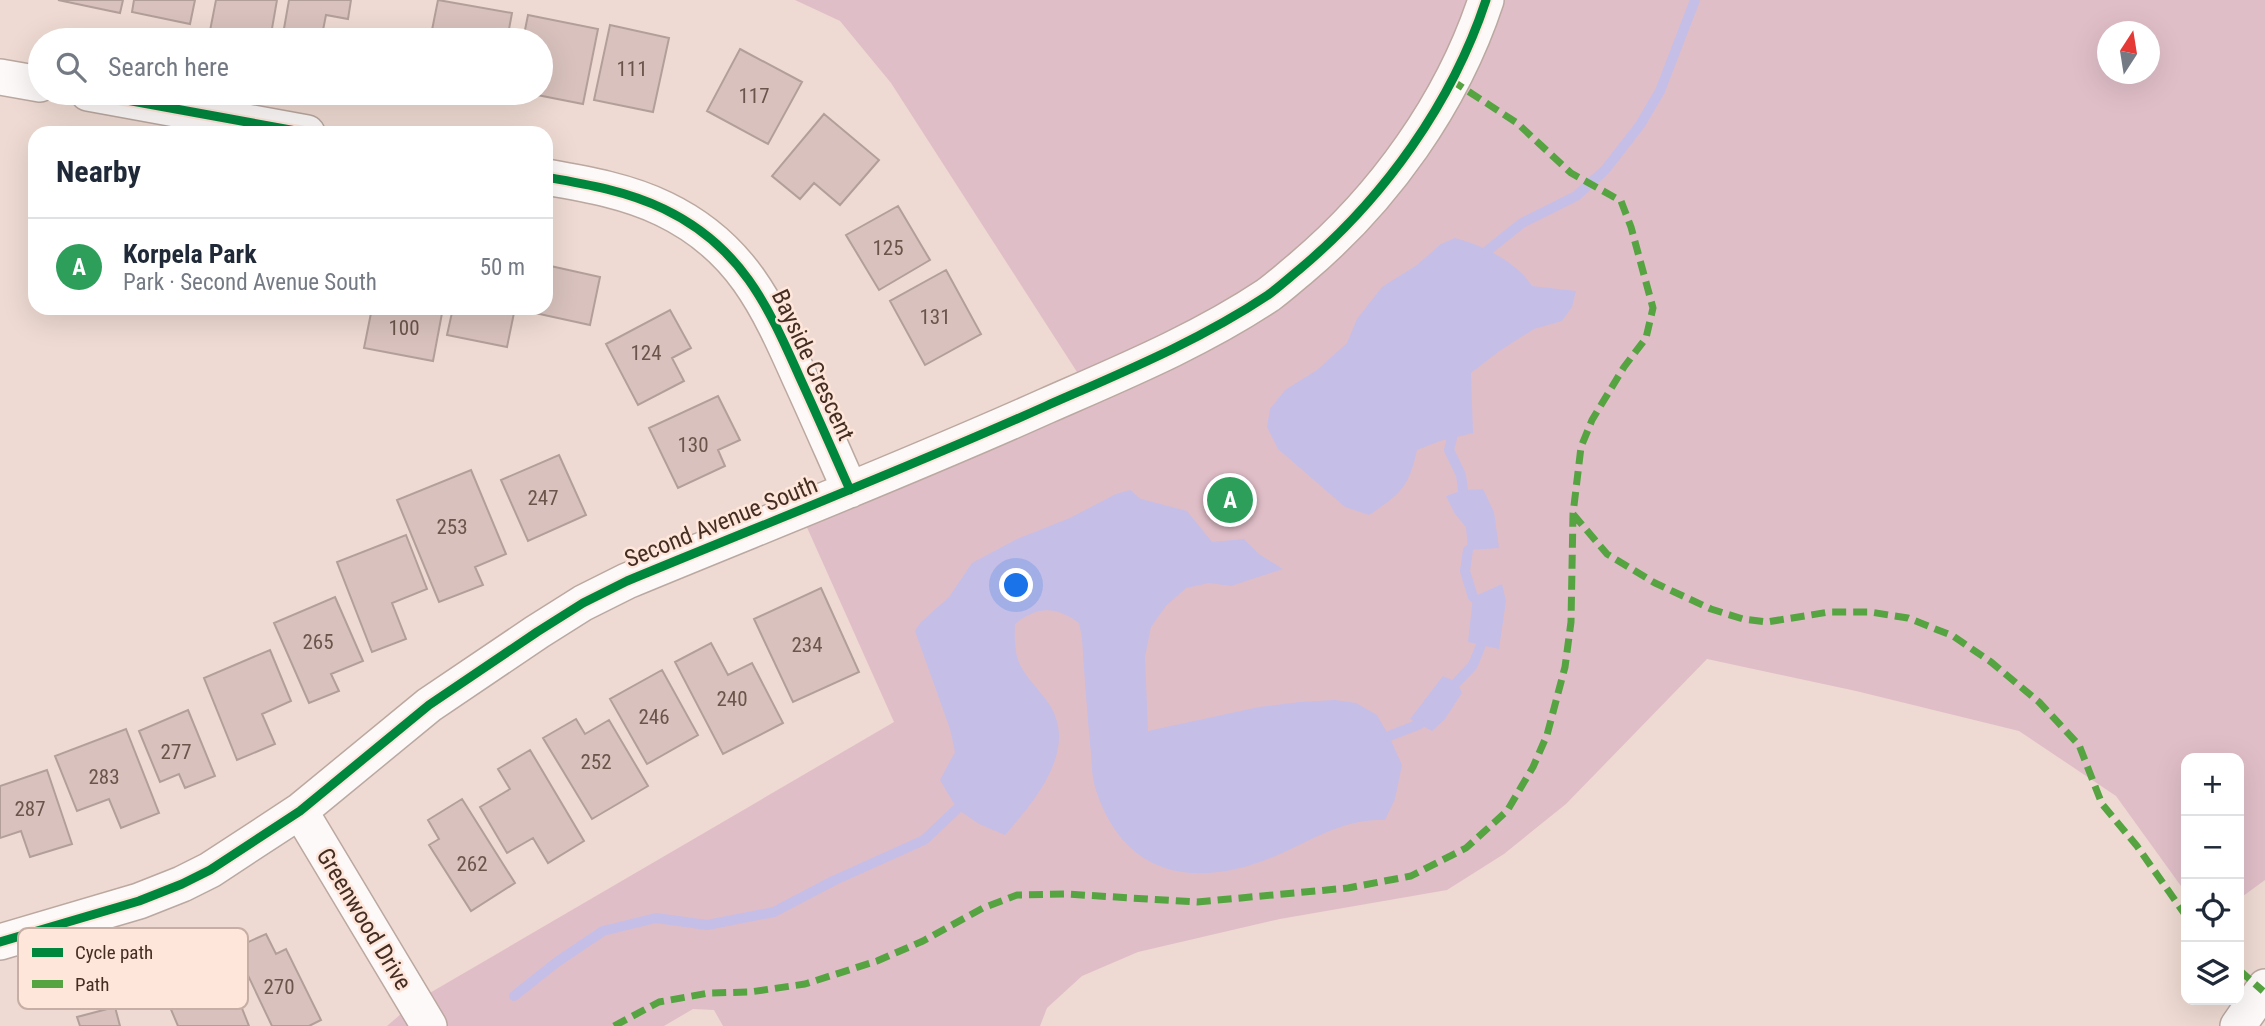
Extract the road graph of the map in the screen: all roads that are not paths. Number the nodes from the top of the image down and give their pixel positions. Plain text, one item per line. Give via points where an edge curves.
1 (1486, 0) edge
2 (0, 77) edge
3 (28, 82) edge
4 (154, 105) edge
5 (269, 126) edge
6 (553, 178) edge
7 (850, 490) junction
8 (300, 811) junction
9 (47, 928) edge
10 (18, 937) edge
11 (0, 942) edge
12 (2265, 987) edge
13 (429, 1026) edge
14 (2238, 1026) edge

1 - 7 street, Second Avenue South via 1441,100 1386,183 1348,226 1269,294 1149,361
2 - 3 street
4 - 5 street
6 - 7 street, Bayside Crescent via 625,193 664,209 696,227 728,255 772,315
7 - 8 street, Second Avenue South via 583,603 429,705
8 - 9 street, Second Avenue South via 182,884
8 - 13 street, Greenwood Drive
10 - 11 street, Second Avenue South
12 - 14 street

